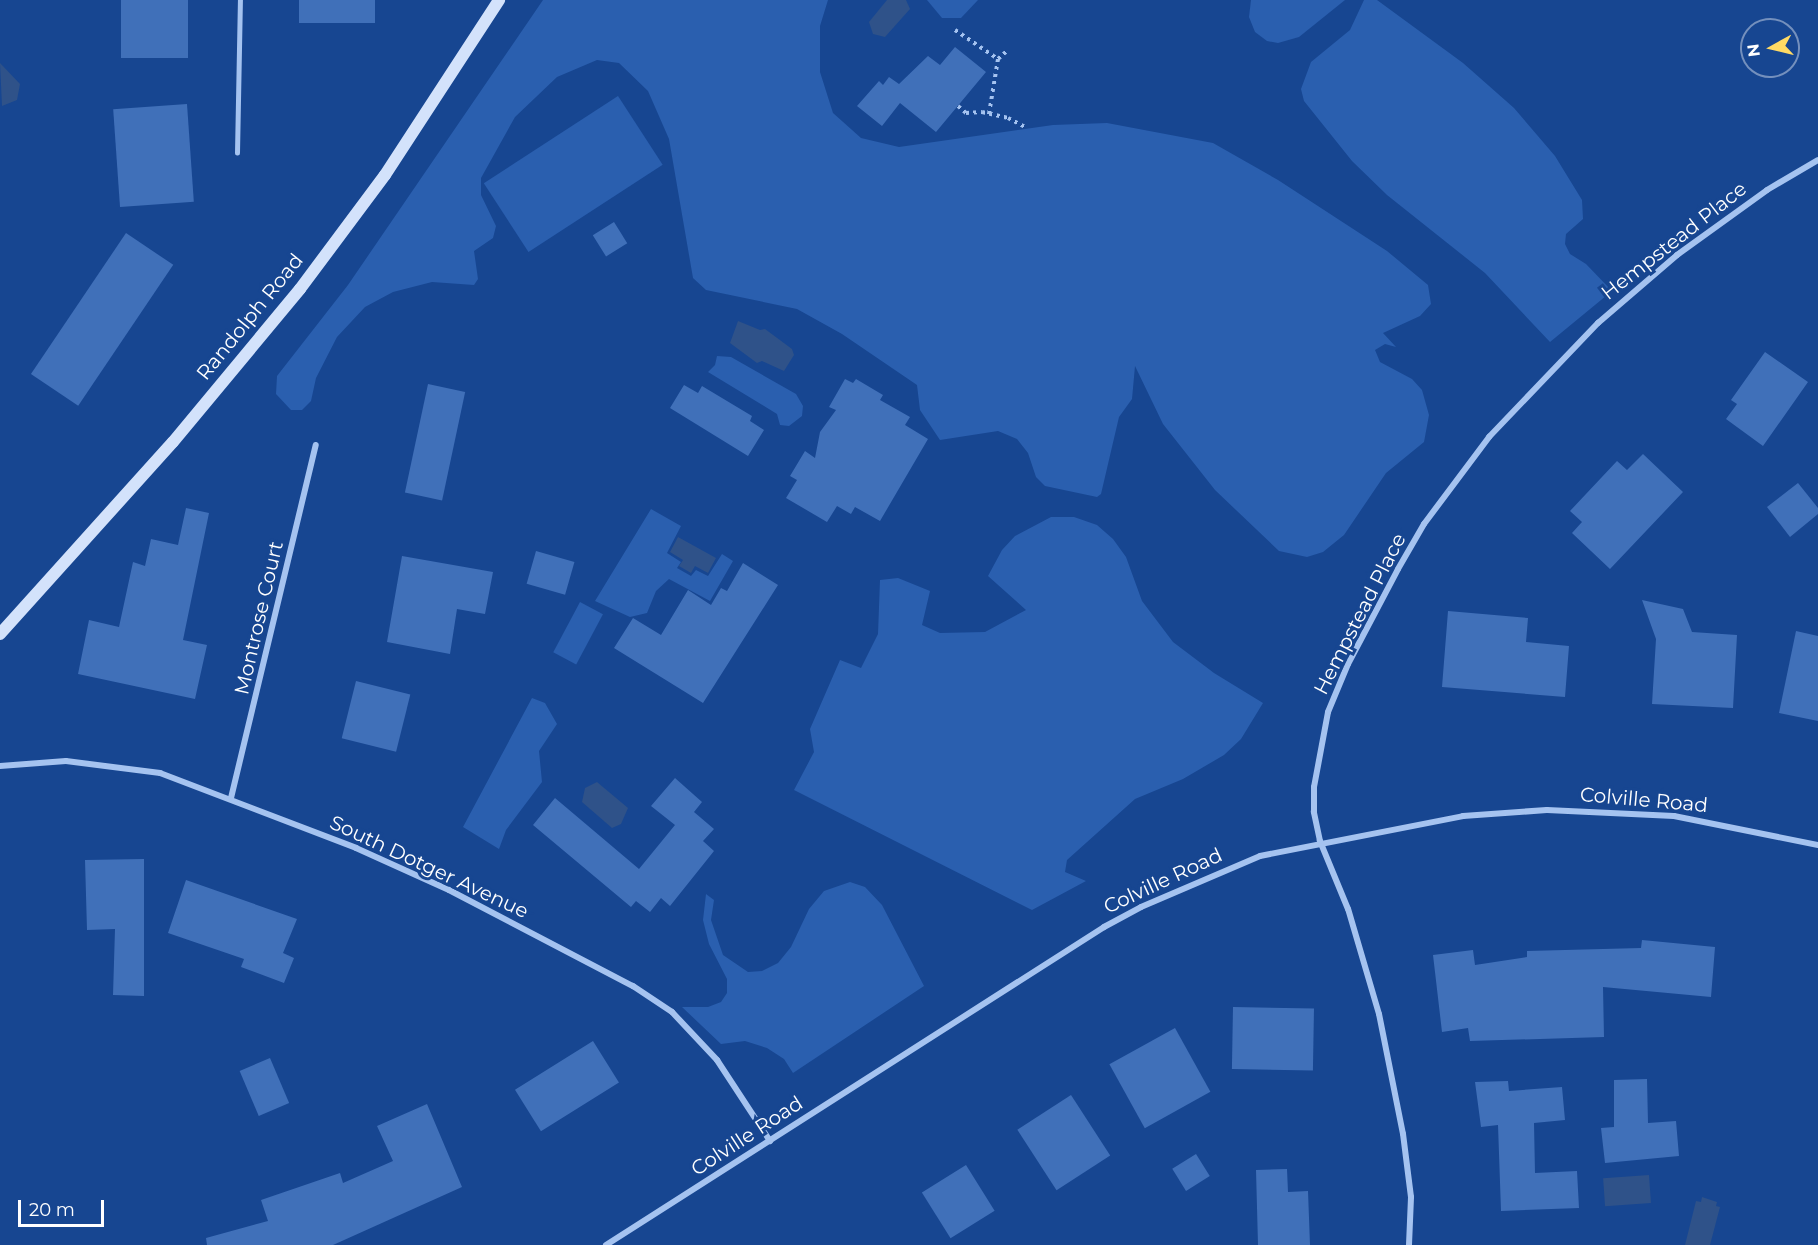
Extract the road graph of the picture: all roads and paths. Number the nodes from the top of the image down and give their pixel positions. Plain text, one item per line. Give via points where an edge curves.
1 (240, 0) edge
2 (499, 0) edge
3 (955, 30) dead end
4 (1008, 50) dead end
5 (998, 60) junction
6 (958, 106) dead end
7 (989, 114) junction
8 (1027, 128) dead end
9 (237, 153) dead end
10 (1818, 160) edge
11 (316, 445) dead end
12 (0, 634) edge
13 (0, 766) edge
14 (231, 798) junction
15 (1320, 841) junction
16 (1818, 845) edge
17 (770, 1141) junction
18 (606, 1245) edge
19 (1409, 1245) edge

1 - 9 lane
2 - 12 main road, Randolph Road via 386,175 300,289 173,442
3 - 5 path
4 - 5 path
5 - 7 path
6 - 7 path via 966,112
7 - 8 path
10 - 15 street, Hempstead Place via 1718,224 1598,323 1489,436 1451,485 1398,569 1348,664 1328,712 1314,787
11 - 14 street, Montrose Court
13 - 14 street, South Dotger Avenue via 66,760 121,765 160,773
14 - 17 street, South Dotger Avenue via 449,890 633,986 689,1027 717,1060
15 - 16 street, Colville Road via 1463,816 1590,810 1716,822
15 - 17 street, Colville Road via 1260,856 1141,907 966,1013
15 - 19 street, Hempstead Place via 1348,909 1379,1014 1403,1134 1411,1197
17 - 18 street, Colville Road

